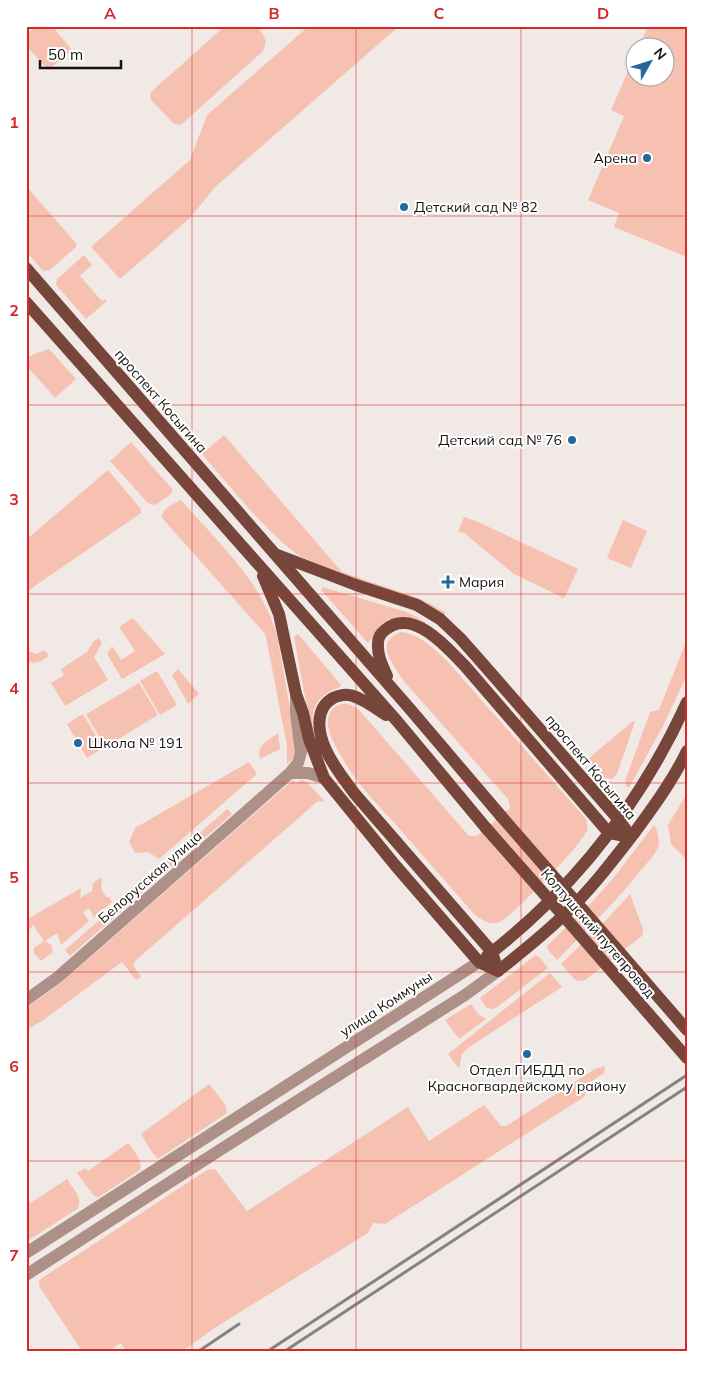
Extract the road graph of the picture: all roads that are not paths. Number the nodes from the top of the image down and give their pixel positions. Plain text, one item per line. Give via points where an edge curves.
1 (26, 268) edge
2 (26, 302) edge
3 (274, 554) junction
4 (260, 567) junction
5 (296, 694) junction
6 (687, 702) edge
7 (410, 709) junction
8 (397, 721) junction
9 (687, 751) edge
10 (290, 773) junction
11 (324, 778) junction
12 (501, 816) joint
13 (619, 820) junction
14 (609, 833) junction
15 (631, 837) junction
16 (492, 952) junction
17 (479, 962) junction
18 (498, 971) junction
19 (26, 1000) edge
20 (687, 1030) edge
21 (687, 1058) edge
22 (26, 1253) edge
23 (26, 1275) edge

1 - 3 main road, проспект Косыгина
2 - 4 main road
3 - 7 main road, проспект Косыгина
3 - 13 main road, проспект Косыгина via 417,605 440,619 466,644
4 - 5 main road via 279,614
4 - 8 main road
5 - 10 street, Белорусская улица via 301,752
5 - 11 main road
6 - 13 main road, улица Коммуны via 652,770
7 - 12 main road, проспект Косыгина
7 - 14 main road, проспект Косыгина via 379,659 381,634 399,622 428,631 465,666
8 - 16 main road via 358,697 347,695 327,701 319,720 326,749 354,793
8 - 21 main road, Колтушский путепровод, bridge
9 - 15 main road via 670,783
10 - 11 street
10 - 19 street, Белорусская улица via 58,977
11 - 17 main road
12 - 20 main road, Колтушский путепровод, bridge
13 - 14 main road, улица Коммуны
13 - 15 main road, проспект Косыгина
14 - 15 main road, проспект Косыгина
14 - 16 main road, улица Коммуны via 554,897
15 - 18 main road via 600,878 568,912
16 - 17 main road, улица Коммуны
16 - 18 main road
17 - 18 main road
17 - 22 street, улица Коммуны
18 - 23 street

